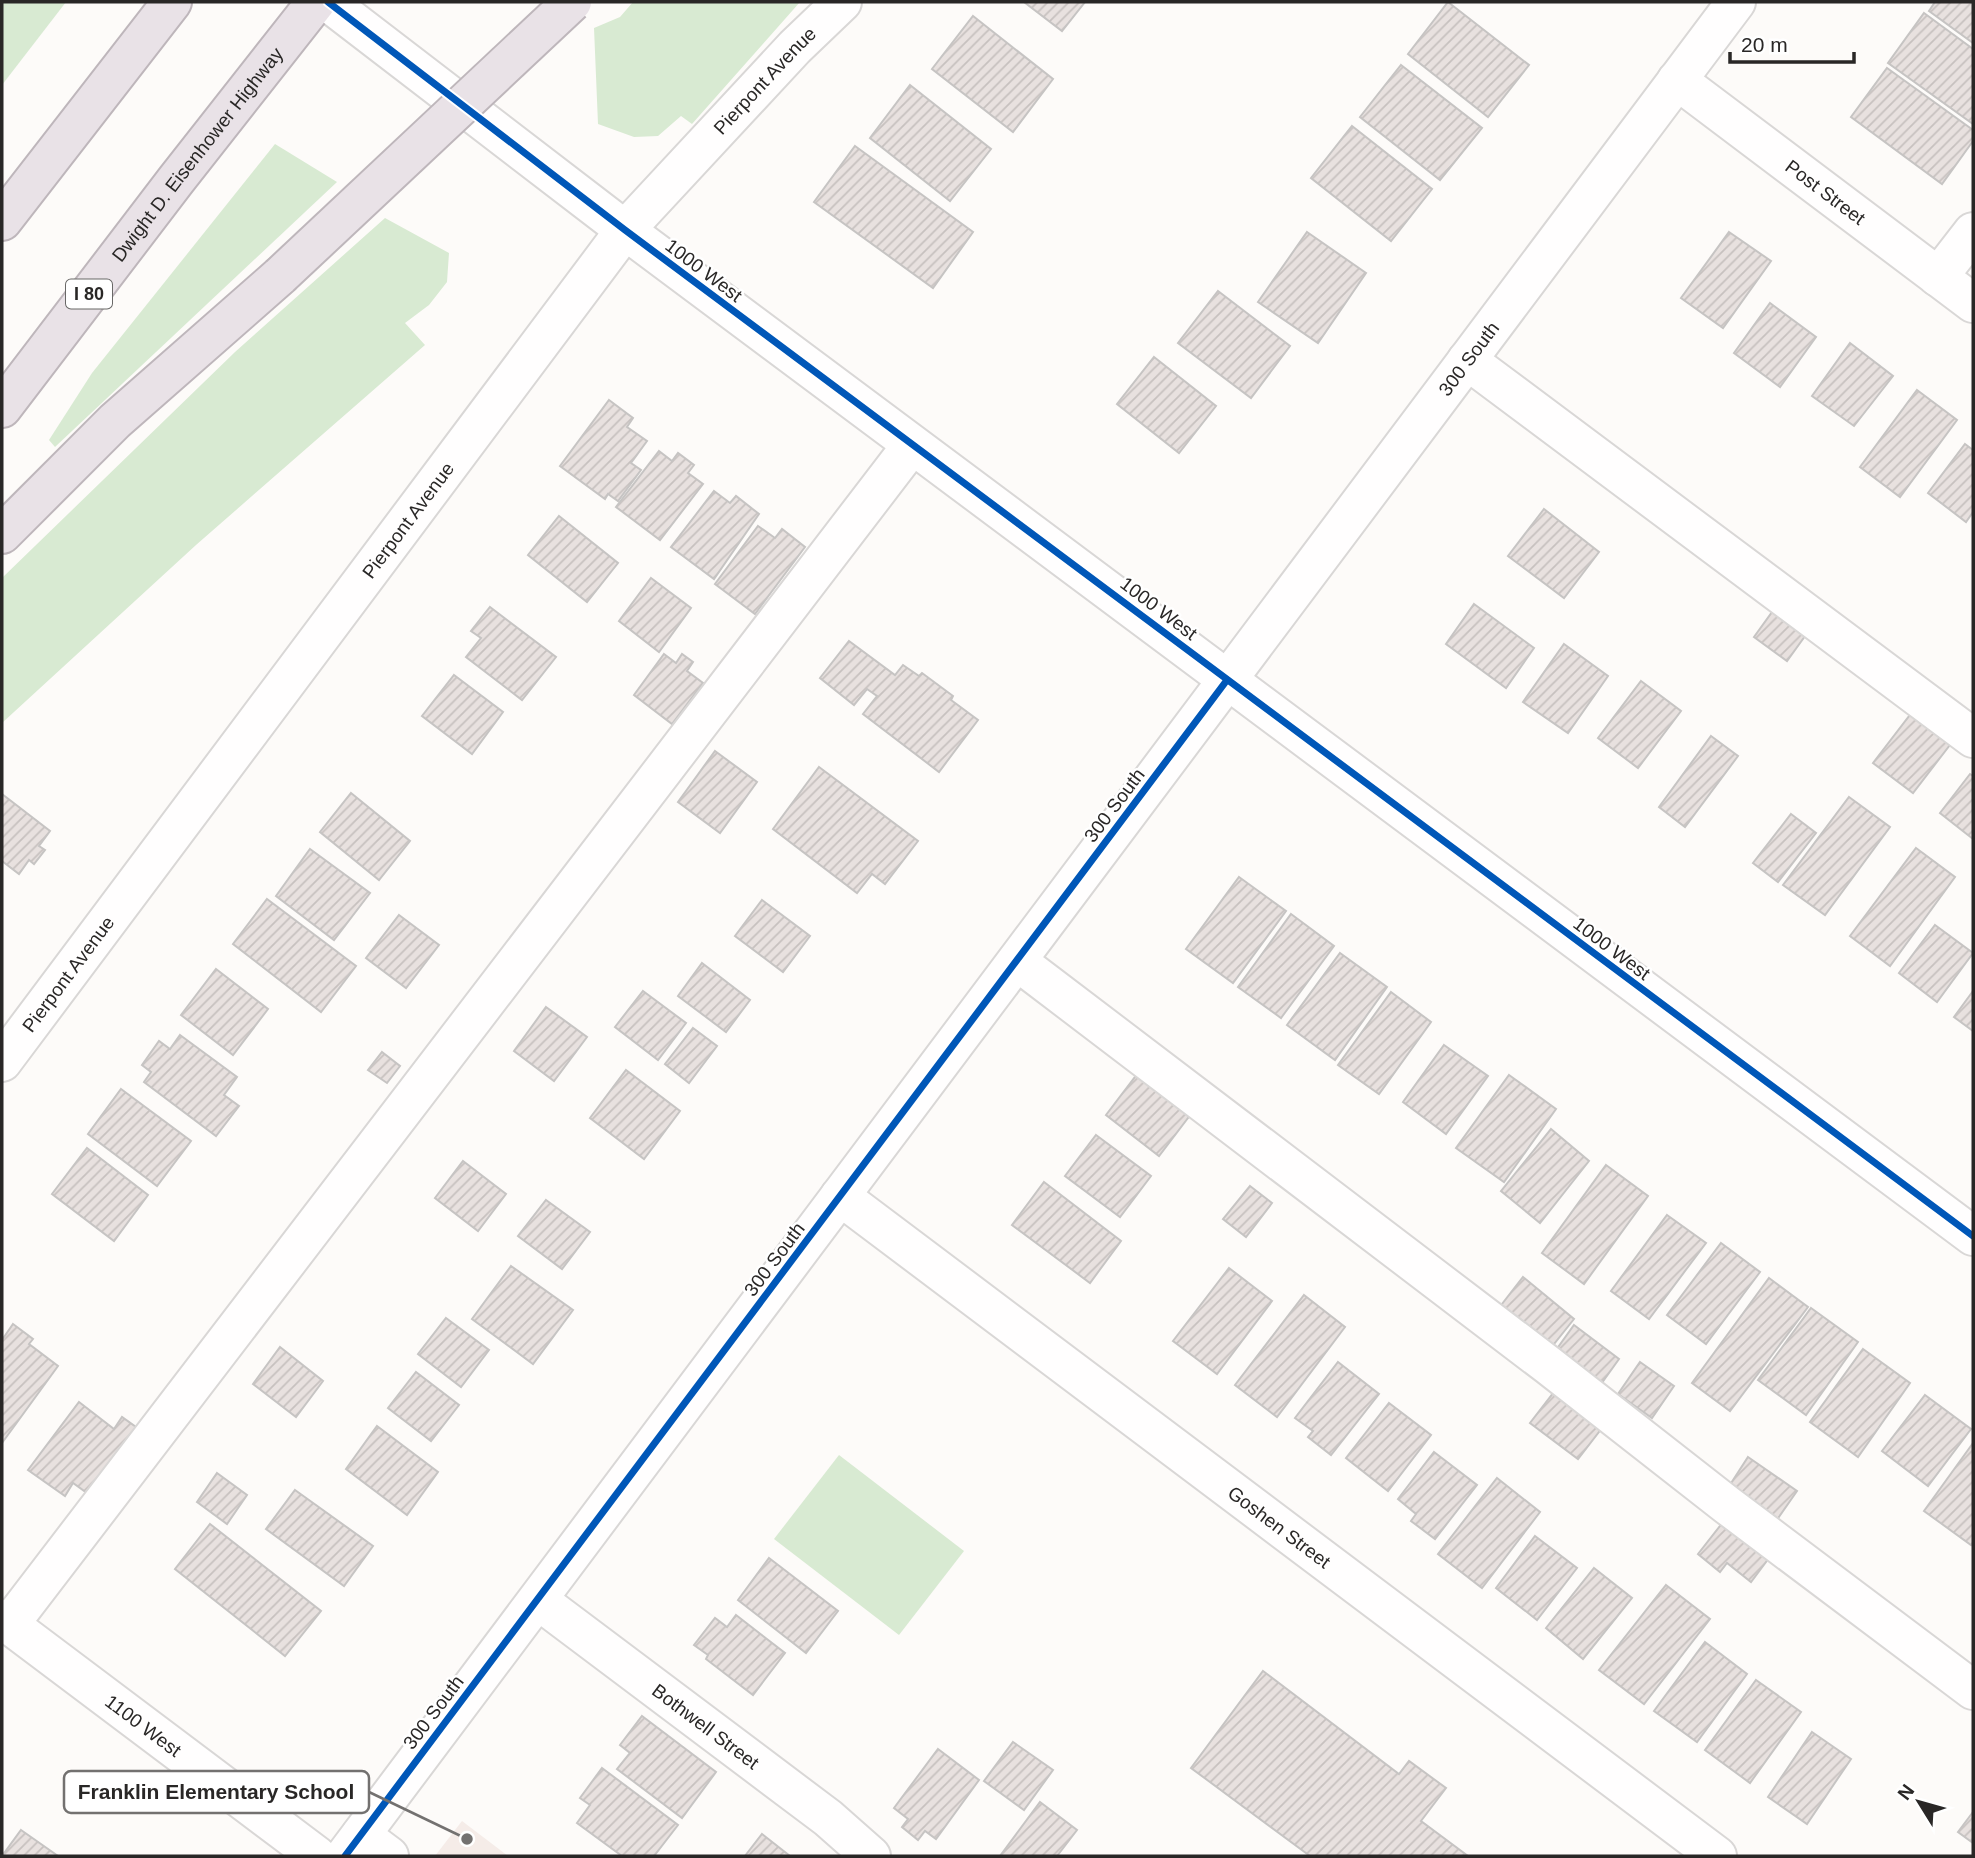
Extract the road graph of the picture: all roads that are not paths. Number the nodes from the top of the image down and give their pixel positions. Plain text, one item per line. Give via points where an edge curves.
1 (172, 2) edge
2 (316, 2) edge
3 (328, 2) edge
4 (572, 2) edge
5 (842, 2) edge
6 (1736, 2) edge
7 (1677, 80) junction
8 (2, 221) edge
9 (625, 230) junction
10 (1973, 232) edge
11 (1938, 277) junction
12 (1973, 303) edge
13 (1467, 360) junction
14 (2, 408) edge
15 (912, 445) junction
16 (2, 534) edge
17 (1227, 680) junction
18 (1973, 738) edge
19 (1017, 961) junction
20 (2, 1062) edge
21 (840, 1196) junction
22 (1973, 1236) edge
23 (538, 1600) junction
24 (6, 1622) edge
25 (1973, 1690) edge
26 (365, 1849) edge
27 (317, 1856) edge
28 (872, 1856) edge
29 (1717, 1856) edge

1 - 8 highway
2 - 14 highway, Dwight D. Eisenhower Highway / I 80
3 - 9 street, 1000 West
4 - 16 highway, bridge via 280,276 115,421
5 - 9 street, Pierpont Avenue
6 - 7 street, 300 South
7 - 11 street, Post Street
7 - 13 street, 300 South
9 - 15 street, 1000 West
9 - 20 street, Pierpont Avenue
10 - 11 street
11 - 12 street, Post Street
13 - 17 street, 300 South
13 - 18 street
15 - 17 street, 1000 West
15 - 24 street
17 - 19 street, 300 South
17 - 22 street, 1000 West
19 - 21 street, 300 South
19 - 25 street
21 - 23 street, 300 South
21 - 29 street, Goshen Street
23 - 26 street, 300 South
23 - 28 street, Bothwell Street
24 - 27 street, 1100 West

